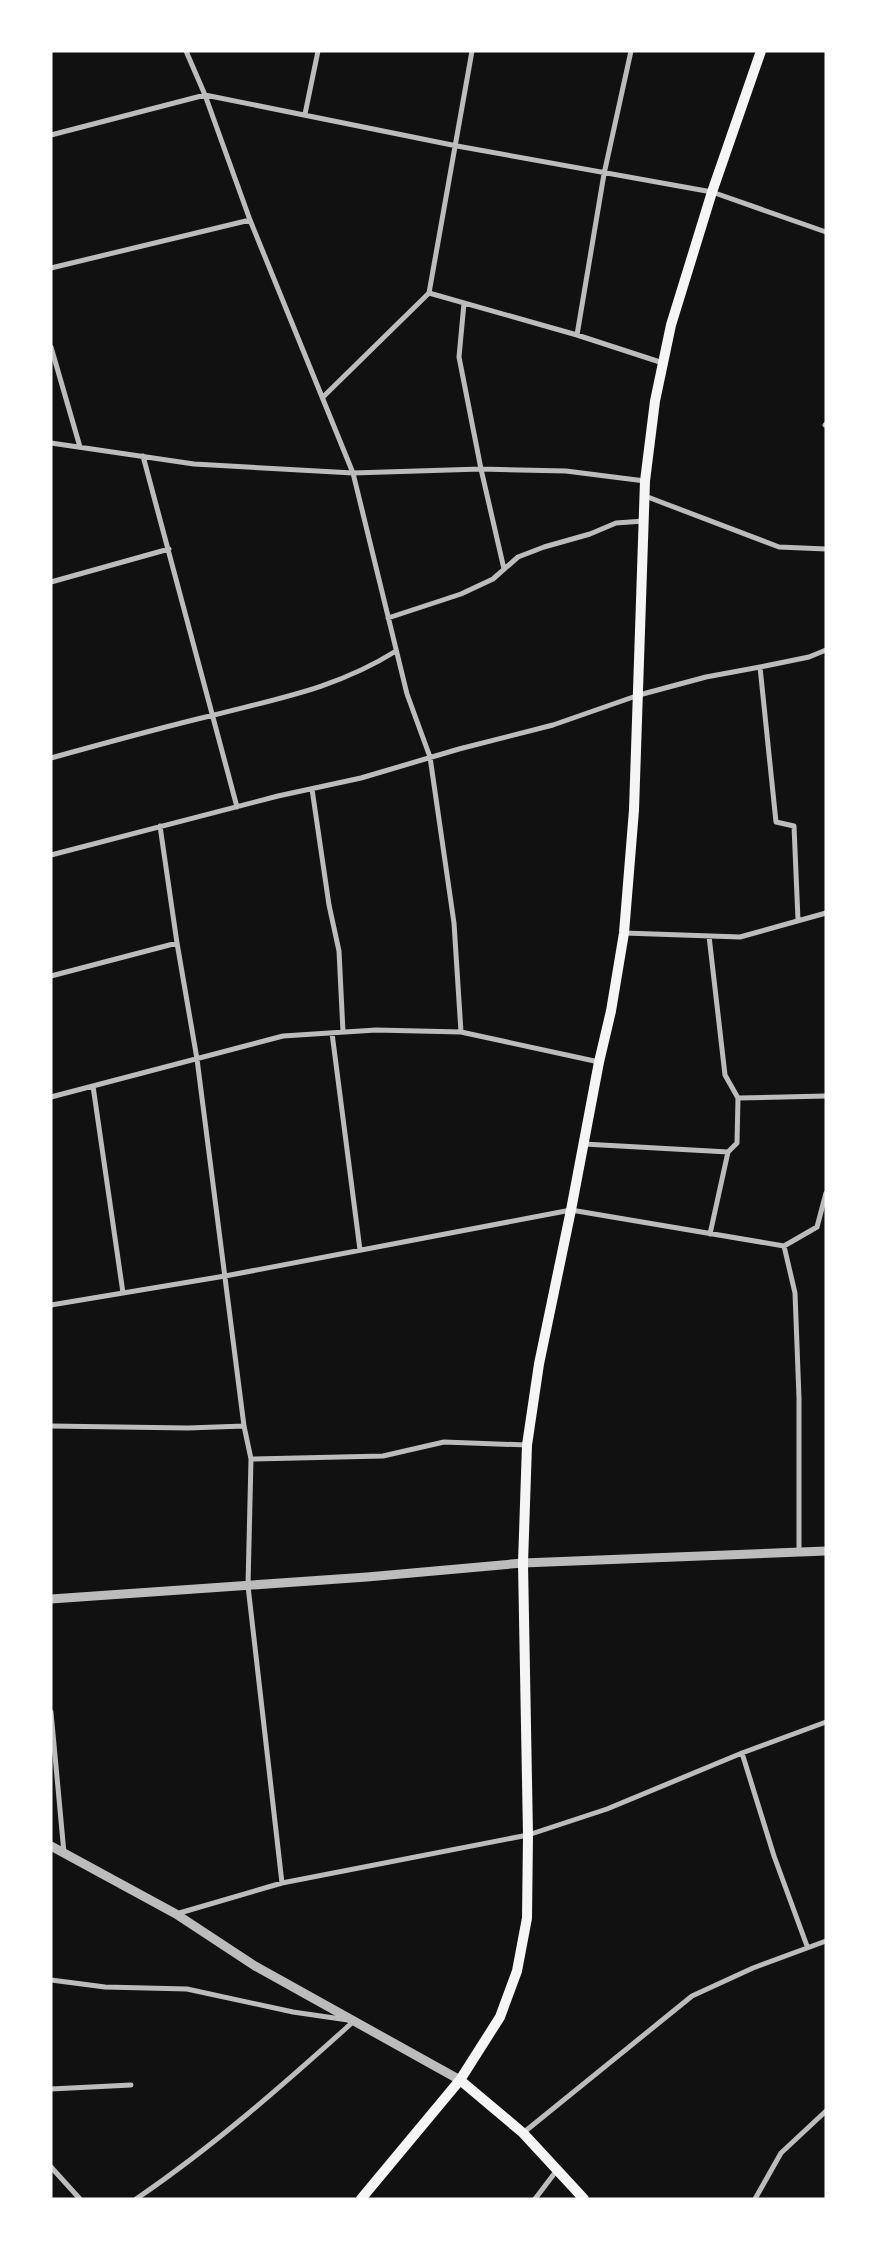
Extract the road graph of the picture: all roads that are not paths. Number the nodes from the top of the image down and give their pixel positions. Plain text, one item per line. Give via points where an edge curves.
1 (186, 51) edge
2 (318, 51) edge
3 (472, 51) edge
4 (631, 51) edge
5 (761, 51) edge
6 (204, 95) junction
7 (305, 114) junction
8 (51, 135) edge
9 (457, 146) junction
10 (604, 174) junction
11 (712, 192) junction
12 (250, 220) junction
13 (826, 232) edge
14 (51, 268) edge
15 (429, 293) junction
16 (464, 303) junction
17 (577, 335) junction
18 (51, 348) edge
19 (663, 363) junction
20 (323, 397) junction
21 (51, 443) edge
22 (80, 447) junction
23 (143, 456) junction
24 (481, 470) junction
25 (353, 473) junction
26 (645, 481) junction
27 (645, 496) junction
28 (645, 521) junction
29 (169, 549) junction
30 (826, 549) edge
31 (504, 569) junction
32 (51, 582) edge
33 (388, 618) junction
34 (826, 650) edge
35 (396, 651) junction
36 (760, 668) junction
37 (639, 695) junction
38 (213, 715) junction
39 (430, 757) junction
40 (51, 758) edge
41 (312, 788) junction
42 (237, 806) junction
43 (160, 826) junction
44 (51, 855) edge
45 (826, 913) edge
46 (798, 920) junction
47 (624, 933) junction
48 (709, 936) junction
49 (176, 943) junction
50 (51, 976) edge
51 (343, 1032) junction
52 (461, 1032) junction
53 (332, 1033) junction
54 (197, 1059) junction
55 (599, 1062) junction
56 (93, 1086) junction
57 (826, 1096) edge
58 (51, 1097) edge
59 (738, 1098) junction
60 (584, 1144) junction
61 (728, 1152) junction
62 (826, 1193) edge
63 (571, 1210) junction
64 (710, 1234) junction
65 (784, 1246) junction
66 (360, 1250) junction
67 (225, 1276) junction
68 (123, 1293) junction
69 (51, 1305) edge
70 (51, 1426) edge
71 (244, 1426) junction
72 (527, 1445) junction
73 (251, 1458) junction
74 (826, 1551) edge
75 (799, 1552) junction
76 (523, 1563) junction
77 (248, 1586) junction
78 (51, 1599) edge
79 (51, 1712) edge
80 (826, 1722) edge
81 (742, 1753) junction
82 (528, 1835) junction
83 (51, 1846) edge
84 (64, 1855) junction
85 (282, 1883) junction
86 (176, 1914) junction
87 (826, 1941) edge
88 (807, 1946) junction
89 (51, 1980) edge
90 (354, 2021) junction
91 (460, 2080) junction
92 (131, 2085) dead end
93 (51, 2089) edge
94 (826, 2111) edge
95 (523, 2133) junction
96 (51, 2167) edge
97 (557, 2170) junction
98 (80, 2199) edge
99 (136, 2199) edge
100 (361, 2199) edge
101 (535, 2199) edge
102 (584, 2199) edge
103 (755, 2199) edge

1 - 6 street
2 - 7 street
3 - 9 street
4 - 10 street
5 - 11 main road
6 - 7 street
6 - 8 street
6 - 12 street
7 - 9 street
9 - 10 street
9 - 15 street
10 - 11 street
10 - 17 street
11 - 13 street
11 - 19 main road via 671,325
12 - 14 street
12 - 20 street
15 - 16 street
15 - 20 street
16 - 17 street
16 - 24 street via 460,358
17 - 19 street
18 - 22 street
19 - 26 main road
20 - 25 street
21 - 22 street
22 - 23 street
23 - 25 street via 194,464
23 - 29 street
24 - 25 street
24 - 26 street via 566,471
24 - 31 street
25 - 33 street
26 - 27 main road
27 - 28 main road
27 - 30 street via 778,547
28 - 31 street via 616,523 544,547 518,557
28 - 37 main road
29 - 32 street
29 - 38 street
31 - 33 street via 493,579 461,594
33 - 35 street
34 - 36 street
35 - 38 street via 366,670 295,696
35 - 39 street via 407,694
36 - 37 street via 706,677
36 - 46 street via 776,822 794,826
37 - 39 street via 553,725
37 - 47 main road
38 - 40 street
38 - 42 street
39 - 41 street via 361,778
39 - 52 street via 454,923
41 - 42 street
41 - 51 street via 328,905 339,951
42 - 43 street
43 - 44 street
43 - 49 street
45 - 46 street
46 - 48 street via 740,937
47 - 48 street
47 - 55 main road
48 - 59 street via 725,1075
49 - 50 street
49 - 54 street
51 - 52 street
51 - 53 street
52 - 55 street
53 - 54 street via 283,1036
53 - 66 street
54 - 56 street
54 - 67 street
55 - 60 main road
56 - 58 street
56 - 68 street
57 - 59 street
59 - 61 street via 737,1143
60 - 61 street
60 - 63 main road
61 - 64 street
62 - 65 street via 817,1227
63 - 64 street
63 - 66 street
63 - 72 main road via 539,1364
64 - 65 street
65 - 75 street via 795,1293
66 - 67 street
67 - 68 street
67 - 71 street
68 - 69 street
70 - 71 street
71 - 73 street
72 - 73 street via 444,1442 383,1456
72 - 76 main road
73 - 77 street
74 - 75 street
75 - 76 street
76 - 77 street
76 - 82 main road
77 - 78 street
77 - 85 street
79 - 84 street
80 - 81 street
81 - 82 street via 607,1809
81 - 88 street via 774,1856
82 - 85 street
82 - 91 main road via 527,1918 517,1971 500,2017
83 - 84 street
84 - 86 street
85 - 86 street
86 - 90 street via 255,1966
87 - 88 street
88 - 95 street via 692,1996
89 - 90 street via 105,1987 187,1989 293,2012
90 - 91 street
90 - 99 street via 238,2124
91 - 95 main road
91 - 100 main road
92 - 93 street
94 - 103 street via 781,2153
95 - 97 main road
96 - 98 street
97 - 101 street
97 - 102 main road

